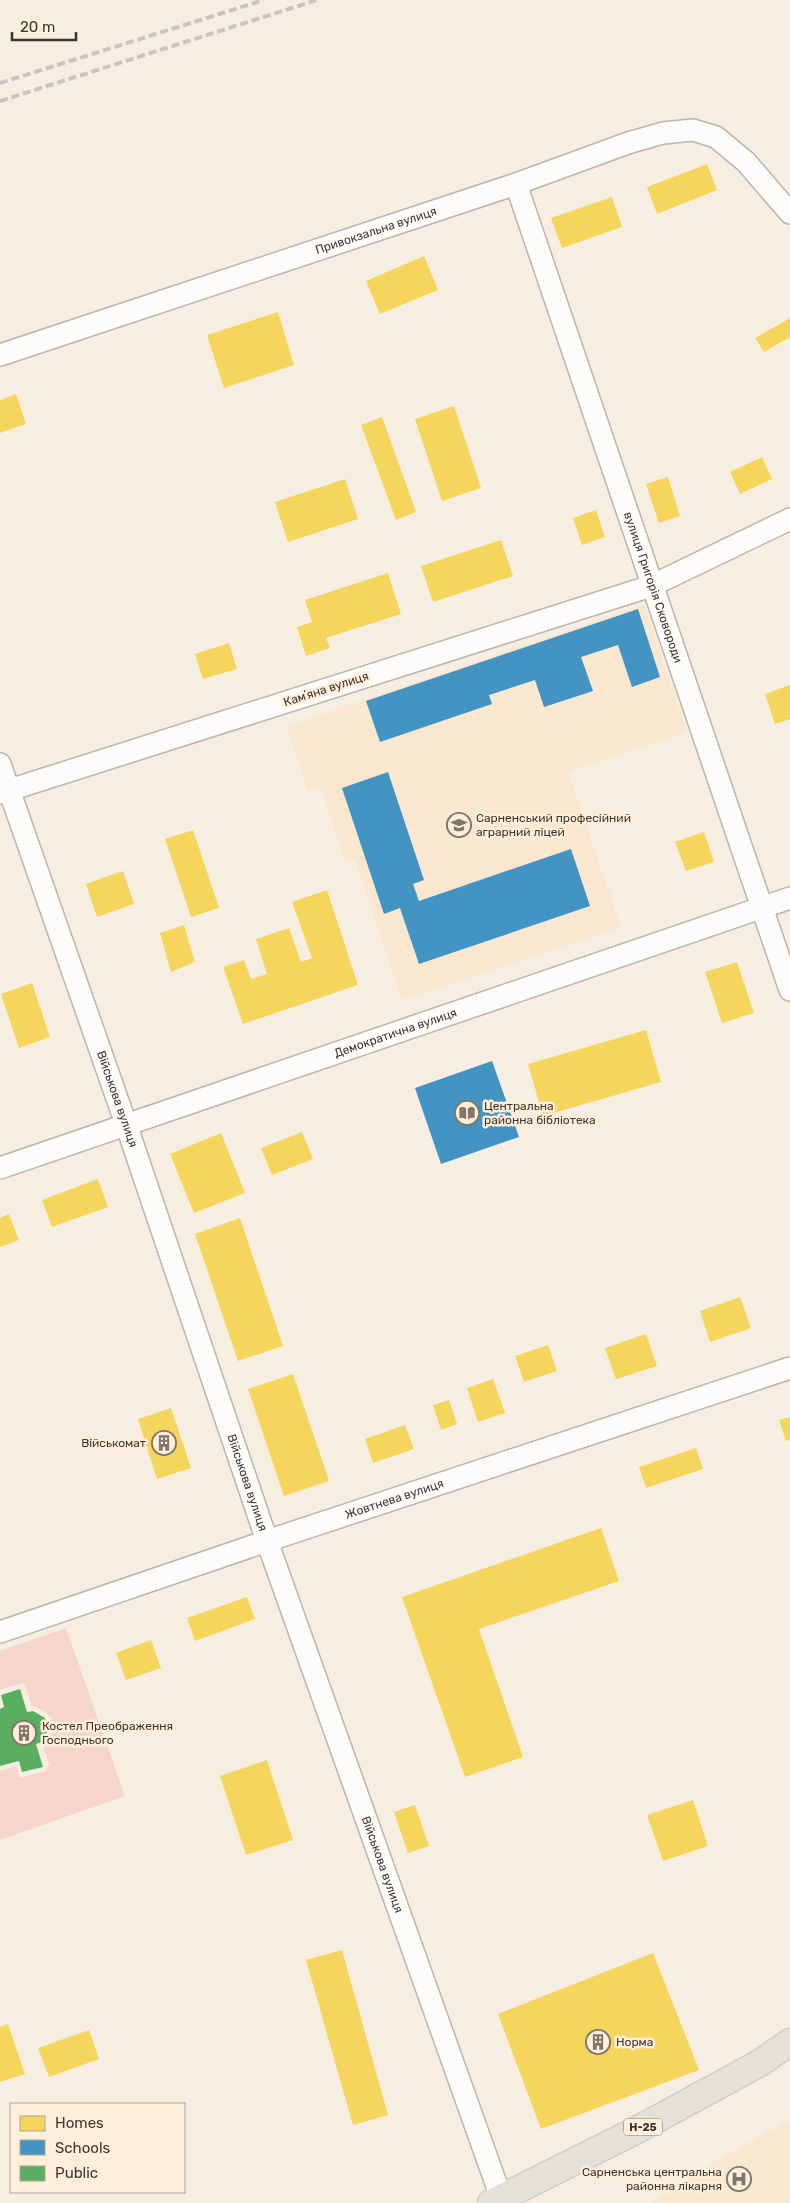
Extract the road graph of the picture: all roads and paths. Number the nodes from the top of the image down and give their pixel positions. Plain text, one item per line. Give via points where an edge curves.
1 (516, 184) junction
2 (790, 213) edge
3 (0, 354) edge
4 (790, 520) edge
5 (651, 586) junction
6 (0, 764) edge
7 (4, 791) edge
8 (790, 898) edge
9 (760, 908) junction
10 (790, 990) edge
11 (126, 1124) junction
12 (0, 1168) edge
13 (790, 1368) edge
14 (267, 1540) junction
15 (0, 1632) edge
16 (790, 2042) edge
17 (498, 2201) edge

1 - 2 street, Привокзальна вулиця via 628,143 663,133 693,130 716,137 746,162
1 - 3 street, Привокзальна вулиця
1 - 5 street, вулиця Григорія Сковороди
4 - 5 street, Камʼяна вулиця
5 - 7 street, Камʼяна вулиця
5 - 9 street, вулиця Григорія Сковороди
6 - 7 street, Військова вулиця
7 - 11 street, Військова вулиця
8 - 9 street, Демократична вулиця
9 - 10 street, вулиця Григорія Сковороди
9 - 11 street, Демократична вулиця
11 - 12 street, Демократична вулиця
11 - 14 street, Військова вулиця
13 - 14 street, Жовтнева вулиця
14 - 15 street, Жовтнева вулиця
14 - 17 street, Військова вулиця
16 - 17 main road, Н-25 via 760,2064

